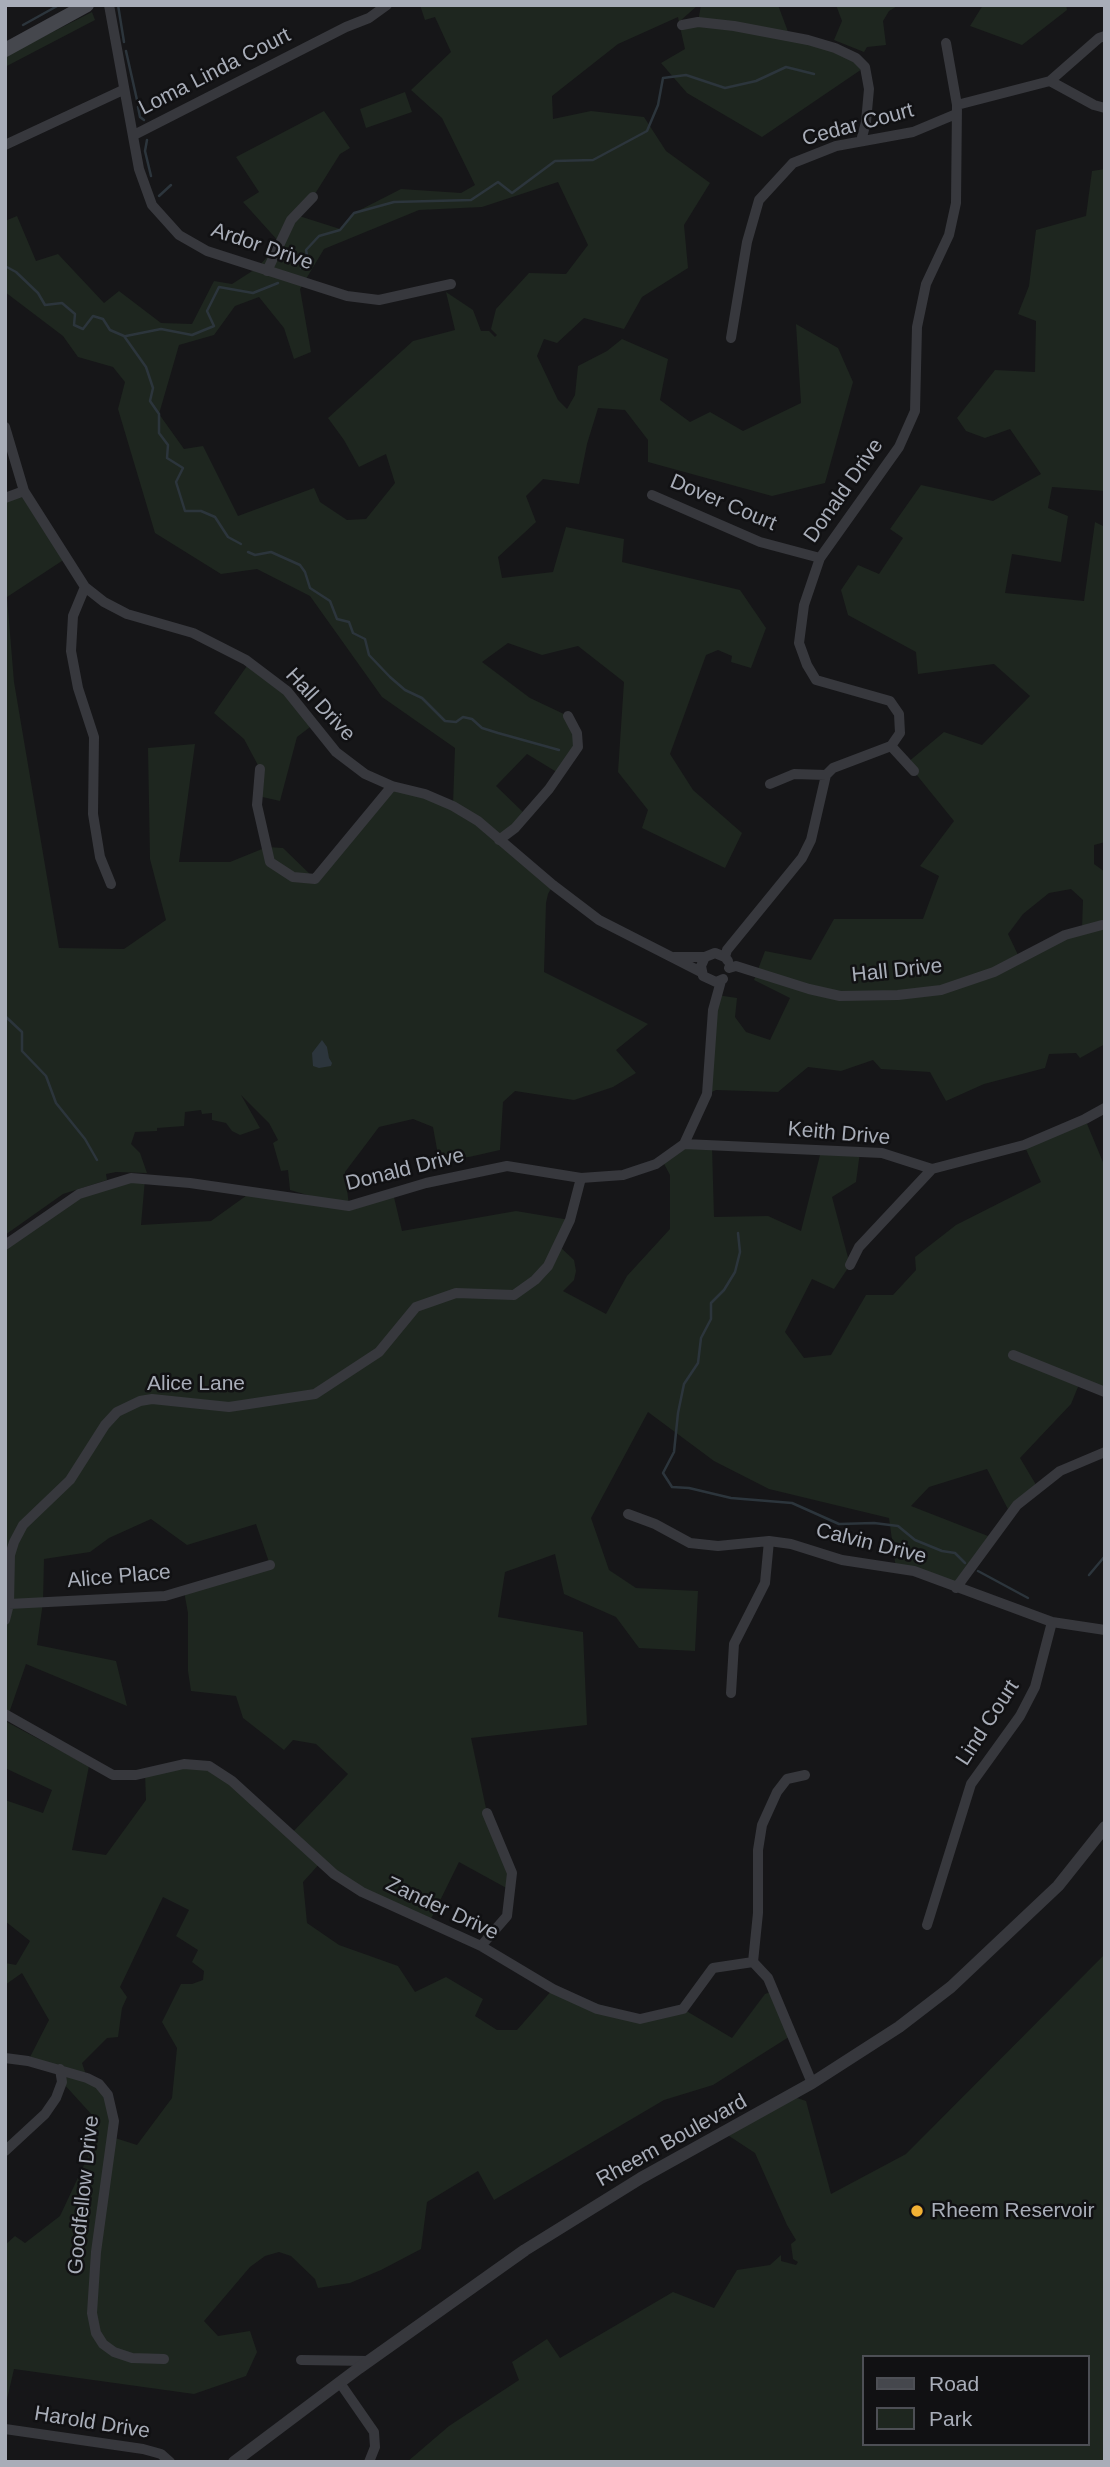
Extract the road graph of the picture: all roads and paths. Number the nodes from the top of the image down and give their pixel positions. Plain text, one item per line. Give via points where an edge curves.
1 (109, 5) edge
2 (387, 5) edge
3 (85, 6) edge
4 (682, 26) dead end
5 (1105, 36) edge
6 (946, 43) dead end
7 (5, 50) edge
8 (1050, 81) junction
9 (123, 90) junction
10 (1105, 108) edge
11 (956, 110) junction
12 (134, 135) junction
13 (861, 141) junction
14 (5, 145) edge
15 (313, 197) dead end
16 (267, 271) junction
17 (451, 284) dead end
18 (731, 338) dead end
19 (5, 427) edge
20 (24, 491) junction
21 (652, 495) dead end
22 (5, 498) edge
23 (820, 558) junction
24 (85, 587) junction
25 (569, 716) dead end
26 (891, 746) junction
27 (260, 769) dead end
28 (914, 771) dead end
29 (826, 775) junction
30 (770, 784) dead end
31 (391, 786) junction
32 (499, 839) junction
33 (111, 884) dead end
34 (1102, 925) dead end
35 (671, 957) junction
36 (705, 957) junction
37 (727, 963) junction
38 (703, 975) junction
39 (721, 981) junction
40 (713, 1010) junction
41 (1105, 1108) edge
42 (684, 1144) junction
43 (932, 1168) junction
44 (581, 1178) junction
45 (5, 1245) edge
46 (850, 1265) dead end
47 (1013, 1355) dead end
48 (1105, 1392) edge
49 (1105, 1452) edge
50 (628, 1514) dead end
51 (769, 1541) junction
52 (7, 1554) edge
53 (270, 1565) dead end
54 (956, 1588) junction
55 (9, 1604) junction
56 (5, 1620) edge
57 (1052, 1622) junction
58 (1105, 1630) edge
59 (731, 1693) dead end
60 (5, 1714) edge
61 (805, 1775) dead end
62 (486, 1813) dead end
63 (1105, 1827) edge
64 (927, 1925) dead end
65 (481, 1946) junction
66 (754, 1962) junction
67 (5, 2058) edge
68 (60, 2069) junction
69 (812, 2083) junction
70 (5, 2151) edge
71 (164, 2359) dead end
72 (301, 2360) dead end
73 (370, 2361) junction
74 (340, 2383) junction
75 (5, 2430) edge
76 (170, 2462) edge
77 (234, 2462) edge
78 (369, 2462) edge

1 - 9 street, Ardor Drive
2 - 12 street, Loma Linda Court
3 - 7 main road
4 - 13 street via 698,22 734,26 808,40 856,58 865,67 869,89
5 - 8 street
6 - 11 street, Donald Drive
8 - 10 street
8 - 11 street, Cedar Court
9 - 12 street, Ardor Drive
9 - 14 street
11 - 13 street, Cedar Court via 913,132
11 - 23 street, Donald Drive via 956,204 949,235 923,295 917,327 915,411 899,447
12 - 16 street, Ardor Drive via 139,169 152,205 179,235 207,251
13 - 18 street, Cedar Court via 793,163 759,200
15 - 16 street via 291,220
16 - 17 street, Ardor Drive via 347,296 379,300
19 - 20 street, Hall Drive
20 - 22 street
20 - 24 street, Hall Drive
21 - 23 street, Dover Court via 760,542
23 - 26 street, Donald Drive via 804,605 799,643 807,665 816,680 890,701 899,714 900,733
24 - 31 street, Hall Drive via 127,614 193,633 246,660 287,691 336,752
24 - 33 street via 73,616 71,651 94,737 93,814 100,857
25 - 32 street via 578,747 549,789 515,828
26 - 28 street
26 - 29 street
27 - 31 street via 257,805 270,862 293,877 315,879
29 - 30 street via 794,774
29 - 37 street via 811,840 802,858 727,950
31 - 32 street, Hall Drive via 453,806
32 - 35 street, Hall Drive via 599,920
34 - 37 street, Hall Drive via 1065,935 994,972 941,990 840,996
35 - 36 street, Hall Drive
35 - 38 street, Hall Drive
36 - 37 street via 715,953
36 - 38 street
37 - 39 street via 727,976
38 - 39 street
38 - 40 street
39 - 40 street
40 - 42 street via 707,1094
41 - 43 street via 1024,1145
42 - 43 street, Keith Drive via 882,1153
42 - 44 street, Donald Drive via 656,1164 623,1175
43 - 46 street via 859,1247
44 - 45 street, Donald Drive via 507,1166 349,1206 131,1178 79,1194
44 - 52 street, Alice Lane via 570,1220 548,1266 514,1295 456,1293 416,1307 379,1352 315,1394 229,1407 165,1399 140,1401 117,1412 70,1480 23,1525
47 - 48 street
49 - 54 street via 1060,1471 1017,1505
50 - 51 street, Calvin Drive via 703,1546
51 - 54 street, Calvin Drive via 914,1572
51 - 59 street via 765,1583 734,1644
52 - 55 street, Alice Lane
53 - 55 street, Alice Place via 165,1596
54 - 57 street, Calvin Drive
55 - 56 street, Alice Lane
57 - 58 street, Calvin Drive
57 - 64 street, Lind Court via 1035,1687 971,1784
60 - 65 street, Zander Drive via 113,1775 136,1775 184,1764 209,1766 334,1874 362,1892
61 - 66 street via 787,1779 762,1825
62 - 65 street via 512,1873 508,1916
63 - 69 street, Rheem Boulevard via 1058,1886 951,1987
65 - 66 street, Zander Drive via 597,2010 640,2018 683,2009 713,1968
66 - 69 street via 768,1978
67 - 68 street, Goodfellow Drive
68 - 70 street via 62,2082 56,2098
68 - 71 street, Goodfellow Drive via 99,2084 108,2095 114,2120 96,2252 92,2313 96,2333 114,2352
69 - 73 street, Rheem Boulevard via 641,2178 536,2243
72 - 73 street
73 - 74 street, Rheem Boulevard
74 - 77 street, Rheem Boulevard
74 - 78 street via 374,2432
75 - 76 street, Harold Drive via 143,2449

